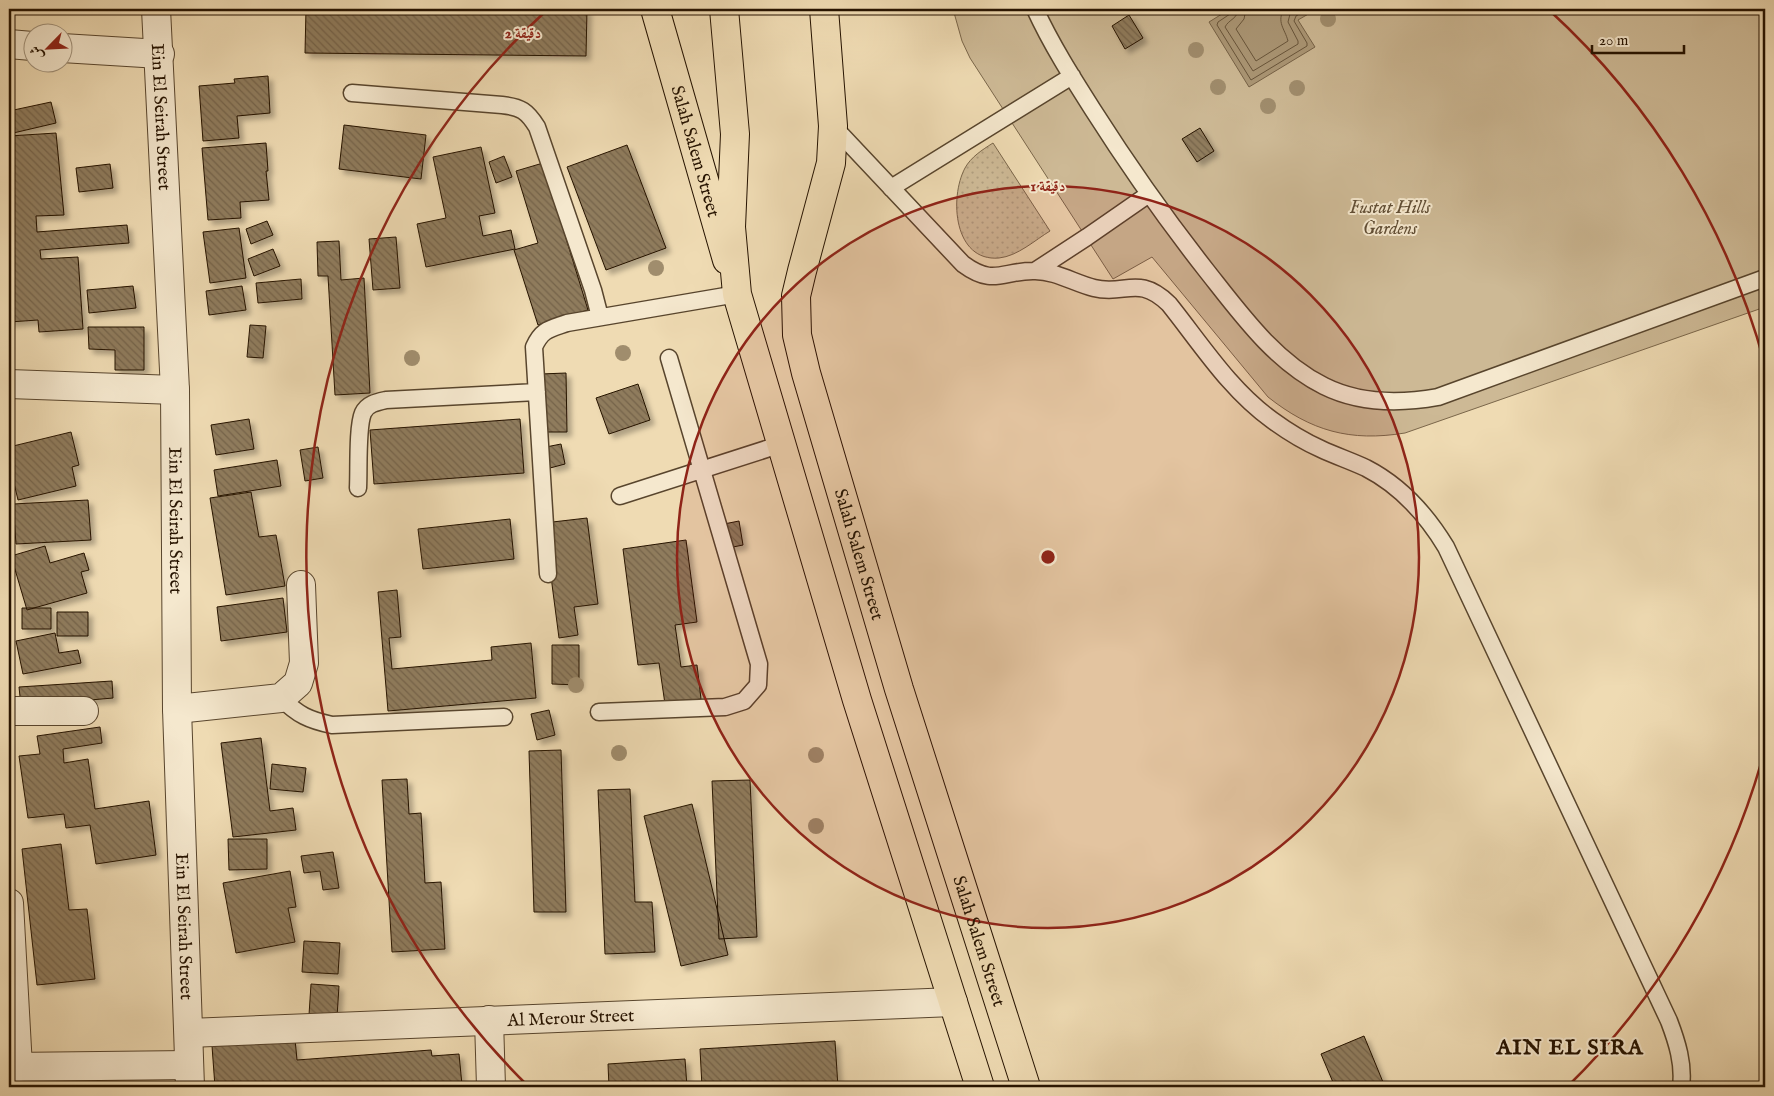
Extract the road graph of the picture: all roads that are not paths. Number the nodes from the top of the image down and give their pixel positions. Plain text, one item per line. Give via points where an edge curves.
1 (156, 9) edge
2 (655, 9) edge
3 (724, 9) edge
4 (824, 9) edge
5 (1035, 9) edge
6 (9, 44) edge
7 (22, 45) edge
8 (72, 49) edge
9 (160, 54) junction
10 (1072, 76) junction
11 (352, 93) dead end
12 (834, 126) junction
13 (891, 188) junction
14 (1149, 194) junction
15 (1035, 271) junction
16 (1765, 278) edge
17 (737, 294) junction
18 (600, 317) junction
19 (669, 358) dead end
20 (9, 384) edge
21 (175, 390) junction
22 (537, 392) junction
23 (782, 444) junction
24 (702, 470) junction
25 (358, 488) dead end
26 (620, 496) dead end
27 (548, 574) dead end
28 (301, 584) dead end
29 (281, 698) junction
30 (178, 709) junction
31 (9, 711) edge
32 (84, 711) dead end
33 (599, 712) dead end
34 (504, 717) dead end
35 (9, 903) edge
36 (952, 1002) junction
37 (489, 1020) junction
38 (189, 1033) junction
39 (14, 1067) edge
40 (190, 1076) edge
41 (68, 1077) edge
42 (491, 1087) edge
43 (980, 1087) edge
44 (1026, 1087) edge
45 (1681, 1087) edge

1 - 9 street, Ein El Seirah Street
2 - 17 main road, Salah Salem Street
3 - 17 main road, Salah Salem Street via 734,134 731,227
4 - 12 main road, Salah Salem Street
5 - 10 lane
6 - 7 street
8 - 9 street
9 - 21 street, Ein El Seirah Street
10 - 13 lane
10 - 14 lane
11 - 18 lane via 502,105 516,107 529,115 537,127
12 - 13 lane
12 - 44 main road, Salah Salem Street via 831,163 796,296 797,335 899,689
13 - 15 lane via 973,271 999,277
14 - 15 lane
14 - 16 lane via 1227,296 1286,361 1325,386 1369,400 1392,402 1438,397
15 - 45 lane via 1094,288 1140,288 1161,296 1248,401 1294,436 1387,480 1434,528 1669,1021 1681,1062
17 - 18 lane
17 - 23 main road, Salah Salem Street
18 - 22 lane via 567,323 546,330 539,337 534,347
19 - 24 lane
20 - 21 street
21 - 30 street, Ein El Seirah Street
22 - 25 lane via 373,403 364,412 360,425
22 - 27 lane
23 - 24 lane
23 - 36 main road, Salah Salem Street via 857,700
24 - 26 lane
24 - 33 lane via 760,664 758,685 744,701 725,707
28 - 29 street via 304,663 298,683
29 - 30 street
29 - 34 lane via 296,712 313,721 332,725
30 - 38 street, Ein El Seirah Street
31 - 32 street
35 - 39 street
36 - 37 street, Al Merour Street
36 - 43 main road, Salah Salem Street
37 - 38 street, Al Merour Street
37 - 42 street
38 - 40 street, Ein El Seirah Street
39 - 41 street
40 - 41 street

